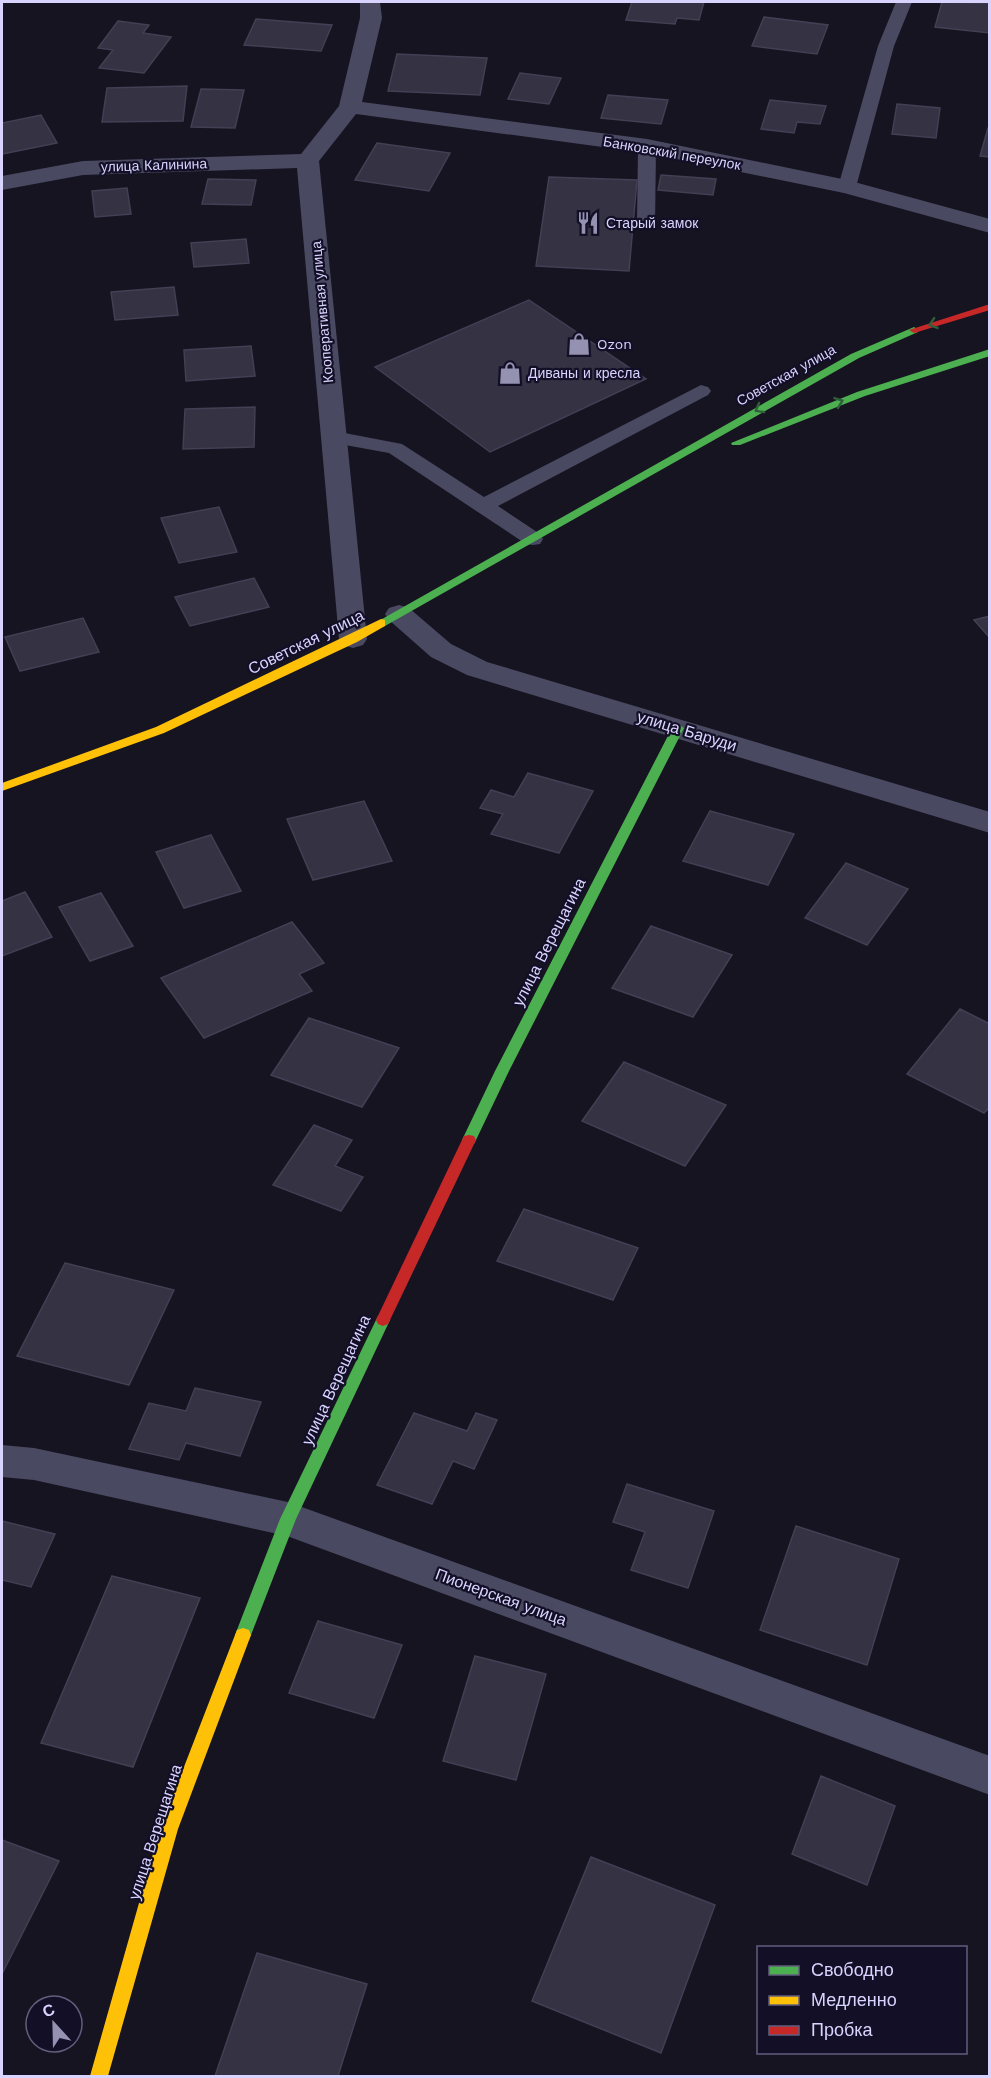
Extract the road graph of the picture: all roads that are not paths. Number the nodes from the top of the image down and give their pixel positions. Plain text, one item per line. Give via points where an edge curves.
1 (370, 2) edge
2 (904, 2) edge
3 (350, 107) junction
4 (647, 146) junction
5 (308, 161) junction
6 (2, 183) edge
7 (848, 187) junction
8 (646, 225) dead end
9 (990, 226) edge
10 (990, 307) edge
11 (990, 352) edge
12 (701, 391) dead end
13 (334, 437) junction
14 (610, 496) junction
15 (483, 506) junction
16 (533, 539) junction
17 (399, 614) junction
18 (353, 639) junction
19 (678, 728) junction
20 (2, 787) edge
21 (990, 823) edge
22 (2, 1461) edge
23 (288, 1519) junction
24 (990, 1776) edge
25 (99, 2076) edge

1 - 3 street via 371,18
2 - 7 lane via 886,46
3 - 4 street, Банковский переулок
3 - 5 street
4 - 7 street, Банковский переулок
4 - 8 lane
5 - 6 street, улица Калинина via 84,168
5 - 13 street, Кооперативная улица
7 - 9 street, Банковский переулок
10 -> 14 main road, Советская улица via 911,331 855,356
14 -> 11 main road, Советская улица via 794,418 915,374
12 - 15 lane
13 - 15 lane via 395,448
13 - 18 street, Кооперативная улица
14 - 16 main road, Советская улица
15 - 16 lane
16 - 17 main road, Советская улица
17 - 18 main road, Советская улица
17 - 19 street, улица Баруди via 432,646 465,664
18 - 20 main road, Советская улица via 160,730
19 - 21 street, улица Баруди
19 - 23 main road, улица Верещагина via 502,1071
22 - 23 street, Пионерская улица via 34,1464
23 - 24 street, Пионерская улица
23 - 25 main road, улица Верещагина via 169,1829

